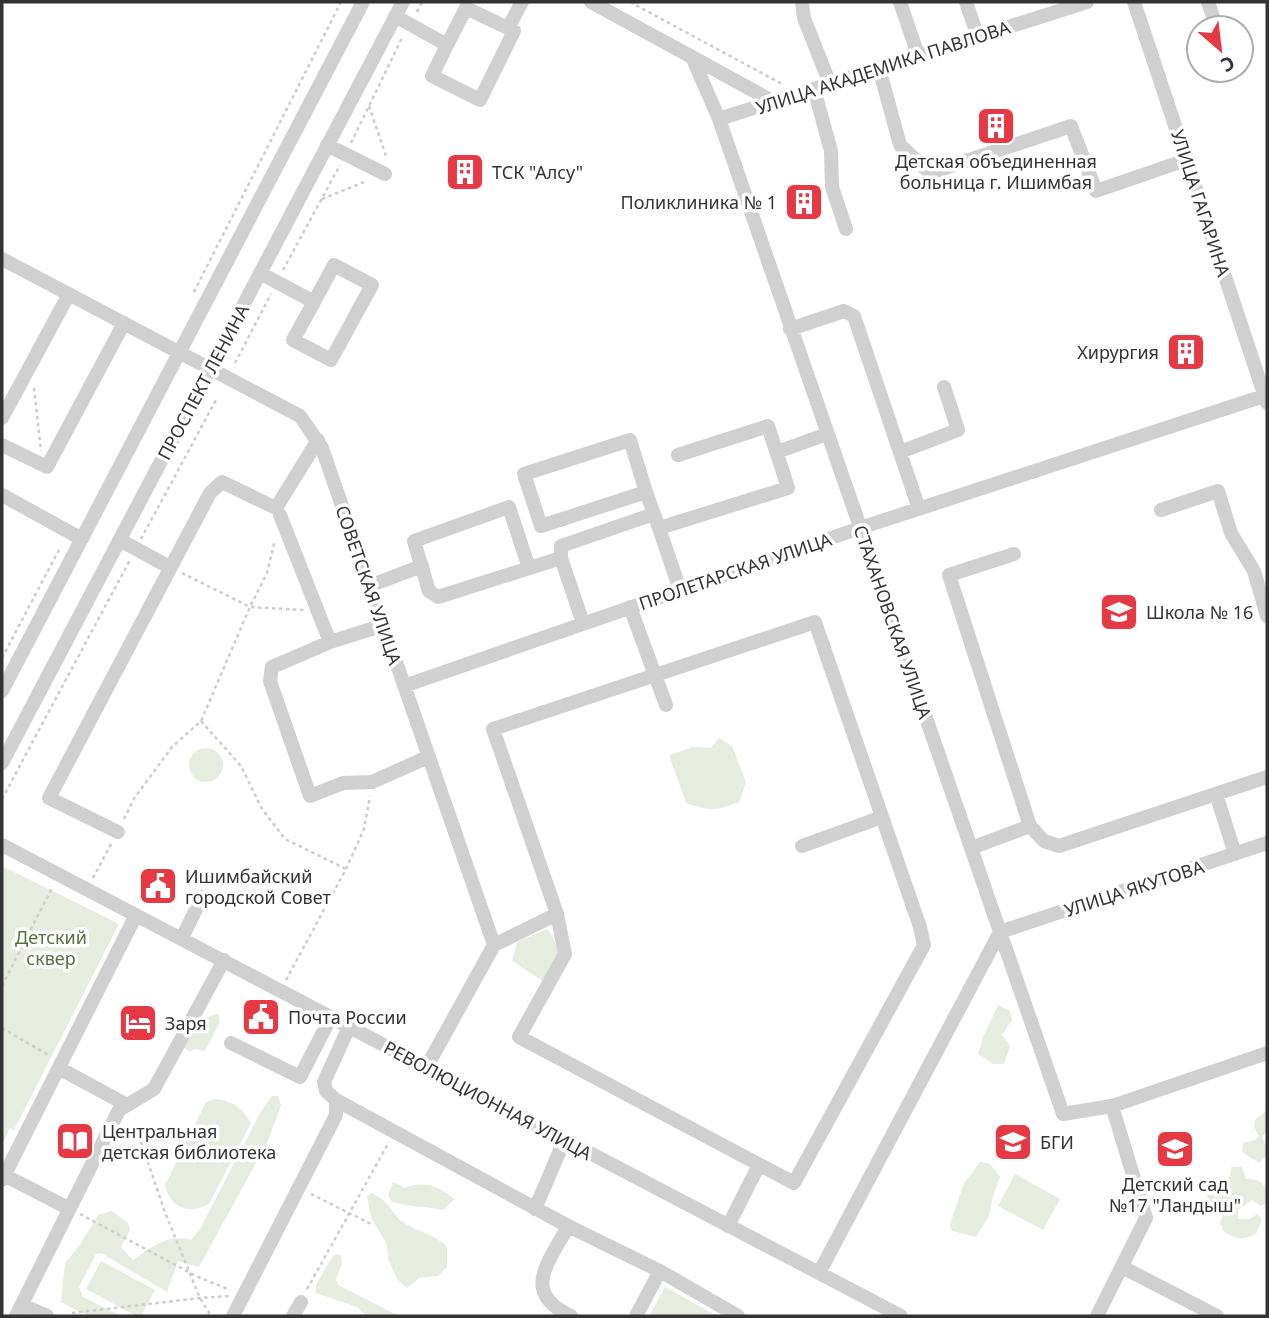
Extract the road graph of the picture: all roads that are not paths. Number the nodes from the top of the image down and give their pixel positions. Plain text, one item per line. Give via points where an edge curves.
1 (363, 2) edge
2 (403, 2) edge
3 (522, 2) edge
4 (591, 2) edge
5 (802, 2) edge
6 (900, 2) edge
7 (966, 2) edge
8 (1087, 2) edge
9 (1134, 2) edge
10 (1057, 6) edge
11 (395, 16) junction
12 (508, 29) junction
13 (978, 37) junction
14 (447, 45) junction
15 (918, 55) junction
16 (692, 57) junction
17 (879, 68) junction
18 (830, 84) junction
19 (807, 92) junction
20 (774, 102) junction
21 (719, 119) junction
22 (327, 145) junction
23 (1186, 160) junction
24 (385, 174) dead end
25 (846, 229) dead end
26 (2, 258) edge
27 (260, 273) junction
28 (69, 294) junction
29 (314, 302) junction
30 (124, 323) junction
31 (790, 329) junction
32 (179, 351) junction
33 (210, 368) junction
34 (944, 387) dead end
35 (1266, 399) edge
36 (2, 418) edge
37 (827, 434) junction
38 (318, 440) junction
39 (2, 445) edge
40 (777, 452) junction
41 (900, 452) junction
42 (678, 455) dead end
43 (646, 492) junction
44 (2, 495) edge
45 (919, 509) junction
46 (1161, 510) dead end
47 (280, 515) dead end
48 (657, 521) junction
49 (860, 528) junction
50 (82, 539) junction
51 (120, 540) junction
52 (1014, 554) dead end
53 (561, 558) junction
54 (422, 566) junction
55 (169, 567) junction
56 (529, 568) junction
57 (369, 586) junction
58 (680, 590) junction
59 (630, 607) junction
60 (1267, 616) edge
61 (583, 623) junction
62 (384, 625) junction
63 (330, 642) junction
64 (655, 675) junction
65 (404, 686) junction
66 (2, 691) edge
67 (666, 705) dead end
68 (428, 757) junction
69 (2, 763) edge
70 (1267, 777) edge
71 (1216, 794) junction
72 (882, 817) junction
73 (1030, 827) junction
74 (118, 832) road end
75 (1267, 844) edge
76 (2, 845) edge
77 (802, 846) dead end
78 (971, 848) junction
79 (1235, 854) junction
80 (202, 897) dead end
81 (557, 914) junction
82 (136, 915) junction
83 (1000, 932) junction
84 (182, 937) junction
85 (494, 944) junction
86 (224, 960) junction
87 (331, 1017) junction
88 (349, 1027) junction
89 (231, 1043) dead end
90 (1267, 1053) edge
91 (426, 1068) junction
92 (66, 1072) dead end
93 (336, 1100) junction
94 (127, 1105) junction
95 (1112, 1106) junction
96 (564, 1140) junction
97 (759, 1165) junction
98 (3, 1177) edge
99 (68, 1208) junction
100 (535, 1209) junction
101 (568, 1226) junction
102 (728, 1226) junction
103 (1122, 1267) junction
104 (660, 1271) junction
105 (818, 1273) junction
106 (301, 1301) road end
107 (19, 1310) edge
108 (883, 1312) edge
109 (47, 1316) edge
110 (233, 1316) edge
111 (293, 1316) edge
112 (571, 1316) edge
113 (636, 1316) edge
114 (738, 1316) edge
115 (901, 1316) edge
116 (1097, 1316) edge
117 (1217, 1316) edge

1 - 32 street, ПРОСПЕКТ ЛЕНИНА
2 - 11 street, ПРОСПЕКТ ЛЕНИНА
3 - 12 street
4 - 16 street
5 - 18 street
6 - 15 street
7 - 13 street
8 - 10 street, УЛИЦА АКАДЕМИКА ПАВЛОВА
9 - 23 street, УЛИЦА ГАГАРИНА
10 - 13 street, УЛИЦА АКАДЕМИКА ПАВЛОВА
11 - 14 street
11 - 22 street, ПРОСПЕКТ ЛЕНИНА
12 - 14 street via 466,8
12 - 14 street via 514,32 480,100 432,76
13 - 15 street, УЛИЦА АКАДЕМИКА ПАВЛОВА
15 - 17 street, УЛИЦА АКАДЕМИКА ПАВЛОВА
16 - 20 street
16 - 21 street, СТАХАНОВСКАЯ УЛИЦА
17 - 18 street, УЛИЦА АКАДЕМИКА ПАВЛОВА
17 - 23 street via 900,145 930,173 1071,126 1096,191
18 - 19 street, УЛИЦА АКАДЕМИКА ПАВЛОВА
19 - 20 street, УЛИЦА АКАДЕМИКА ПАВЛОВА
19 - 25 street via 831,150 832,187
20 - 21 street, УЛИЦА АКАДЕМИКА ПАВЛОВА
21 - 31 street, СТАХАНОВСКАЯ УЛИЦА
22 - 24 street
22 - 27 street, ПРОСПЕКТ ЛЕНИНА
23 - 35 street, УЛИЦА ГАГАРИНА
26 - 28 street, СОВЕТСКАЯ УЛИЦА
27 - 29 street
27 - 33 street, ПРОСПЕКТ ЛЕНИНА
28 - 30 street, СОВЕТСКАЯ УЛИЦА
28 - 36 street
29 - 29 street via 293,340 331,360 372,285 334,265
30 - 32 street, СОВЕТСКАЯ УЛИЦА
30 - 39 street via 47,467
31 - 37 street, СТАХАНОВСКАЯ УЛИЦА
31 - 41 street via 844,311 854,316
32 - 33 street, СОВЕТСКАЯ УЛИЦА
32 - 50 street, ПРОСПЕКТ ЛЕНИНА
33 - 38 street, СОВЕТСКАЯ УЛИЦА via 300,416
33 - 51 street, ПРОСПЕКТ ЛЕНИНА
34 - 41 street via 957,430
35 - 45 street, ПРОЛЕТАРСКАЯ УЛИЦА
37 - 40 street
37 - 49 street, СТАХАНОВСКАЯ УЛИЦА
38 - 55 street via 276,508 222,482 210,493
38 - 57 street, СОВЕТСКАЯ УЛИЦА
40 - 42 street via 768,426
40 - 48 street via 788,488
41 - 45 street
43 - 43 street via 541,526 524,474 630,440
43 - 48 street
44 - 50 street
45 - 49 street, ПРОЛЕТАРСКАЯ УЛИЦА
46 - 60 street via 1218,491 1231,533 1254,571
47 - 63 street
48 - 53 street via 561,546
48 - 58 street
49 - 58 street, ПРОЛЕТАРСКАЯ УЛИЦА
49 - 78 street, СТАХАНОВСКАЯ УЛИЦА
50 - 66 street, ПРОСПЕКТ ЛЕНИНА
51 - 55 street
51 - 69 street, ПРОСПЕКТ ЛЕНИНА
52 - 73 street via 949,575
53 - 56 street
53 - 61 street
54 - 56 street via 429,591 438,597
54 - 56 street via 414,541 509,507
54 - 57 street
55 - 74 street via 49,798
57 - 62 street, СОВЕТСКАЯ УЛИЦА
58 - 59 street, ПРОЛЕТАРСКАЯ УЛИЦА
59 - 61 street, ПРОЛЕТАРСКАЯ УЛИЦА
59 - 64 street
61 - 65 street, ПРОЛЕТАРСКАЯ УЛИЦА
62 - 63 street
62 - 65 street, СОВЕТСКАЯ УЛИЦА
63 - 68 street via 272,667 270,681 310,796 344,783 372,782
64 - 67 street
64 - 72 street via 815,622
64 - 81 street via 493,729
65 - 68 street, СОВЕТСКАЯ УЛИЦА
68 - 85 street, СОВЕТСКАЯ УЛИЦА
70 - 71 street
71 - 73 street via 1059,846 1044,841
71 - 79 street
72 - 77 street
72 - 97 street via 924,945 794,1183
73 - 78 street
75 - 79 street, УЛИЦА ЯКУТОВА
76 - 82 street, РЕВОЛЮЦИОННАЯ УЛИЦА
78 - 83 street, СТАХАНОВСКАЯ УЛИЦА
79 - 83 street, УЛИЦА ЯКУТОВА
80 - 84 street
81 - 85 street
81 - 97 street via 565,954 519,1037
82 - 84 street, РЕВОЛЮЦИОННАЯ УЛИЦА
82 - 98 street
83 - 95 street, СТАХАНОВСКАЯ УЛИЦА via 1063,1114
83 - 105 street
84 - 86 street, РЕВОЛЮЦИОННАЯ УЛИЦА
85 - 91 street
86 - 87 street, РЕВОЛЮЦИОННАЯ УЛИЦА
86 - 94 street via 154,1089
87 - 88 street, РЕВОЛЮЦИОННАЯ УЛИЦА
87 - 89 street via 300,1077
88 - 91 street, РЕВОЛЮЦИОННАЯ УЛИЦА
88 - 93 street via 324,1082
90 - 95 street
91 - 96 street, РЕВОЛЮЦИОННАЯ УЛИЦА
92 - 94 street
93 - 100 street
93 - 110 street via 336,1115
94 - 99 street via 119,1110
95 - 103 street via 1146,1219
96 - 100 street
96 - 102 street, РЕВОЛЮЦИОННАЯ УЛИЦА
97 - 102 street
98 - 99 street
99 - 107 street
100 - 101 street
101 - 104 street
101 - 112 street via 541,1280 544,1296 554,1308
102 - 105 street, РЕВОЛЮЦИОННАЯ УЛИЦА
103 - 116 street
103 - 117 street
104 - 113 street
104 - 114 street
105 - 108 street, РЕВОЛЮЦИОННАЯ УЛИЦА
106 - 111 street
107 - 109 street
108 - 115 street, РЕВОЛЮЦИОННАЯ УЛИЦА

